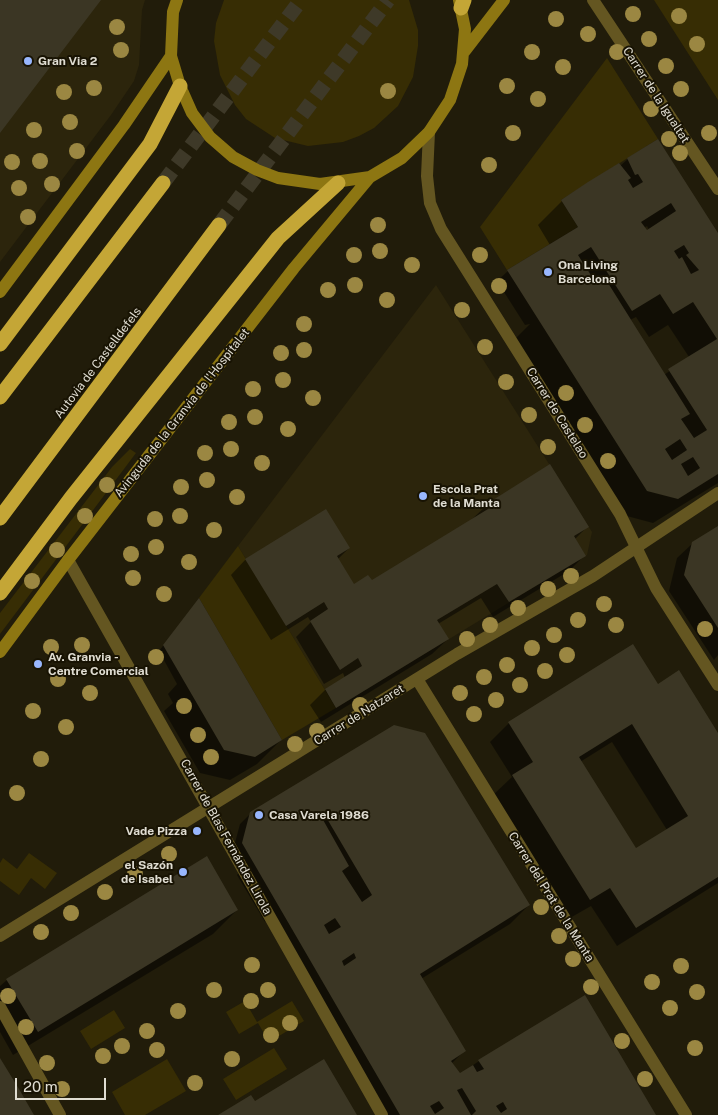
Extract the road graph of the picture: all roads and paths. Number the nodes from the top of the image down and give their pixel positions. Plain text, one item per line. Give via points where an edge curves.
1 (177, 0) edge
2 (504, 0) edge
3 (593, 0) edge
4 (461, 3) edge
5 (464, 52) junction
6 (171, 56) junction
7 (180, 86) junction
8 (429, 132) junction
9 (370, 177) junction
10 (163, 182) tunnel mouth
11 (338, 183) junction
12 (718, 189) edge
13 (219, 225) tunnel mouth
14 (0, 292) edge
15 (0, 344) edge
16 (0, 397) edge
17 (718, 493) edge
18 (0, 518) edge
19 (635, 546) junction
20 (68, 560) junction
21 (0, 593) edge
22 (0, 652) edge
23 (417, 679) junction
24 (718, 685) edge
25 (210, 807) junction
26 (0, 936) edge
27 (0, 1007) edge
28 (60, 1115) edge
29 (382, 1115) edge
30 (686, 1115) edge

1 - 6 main road via 170,35
2 - 5 main road
3 - 12 street, Carrer de la Igualtat
4 - 5 main road
5 - 8 main road via 458,82
6 - 7 main road
6 - 14 main road
7 - 11 main road via 192,113 210,137 233,157 278,178 304,183
7 - 15 highway via 150,144
8 - 9 main road via 402,158
8 - 19 street, Carrer de Castelao via 427,176 430,203 441,228 620,514
9 - 11 main road
9 - 20 main road, Avinguda de la Granvia de l'Hospitalet via 294,268
10 - 16 highway
11 - 21 highway via 278,238 71,498
13 - 18 highway, Autovia de Castelldefels
17 - 19 street, Carrer de Natzaret
19 - 23 street, Carrer de Natzaret via 593,576
19 - 24 street, Carrer de Castelao via 656,588
20 - 22 main road, Avinguda de la Granvia de l'Hospitalet
20 - 25 street, Carrer de Blas Fernández Lirola
23 - 25 street, Carrer de Natzaret
23 - 30 street, Carrer del Prat de la Manta
25 - 26 street, Carrer de Natzaret
25 - 29 street, Carrer de Blas Fernández Lirola
27 - 28 street

